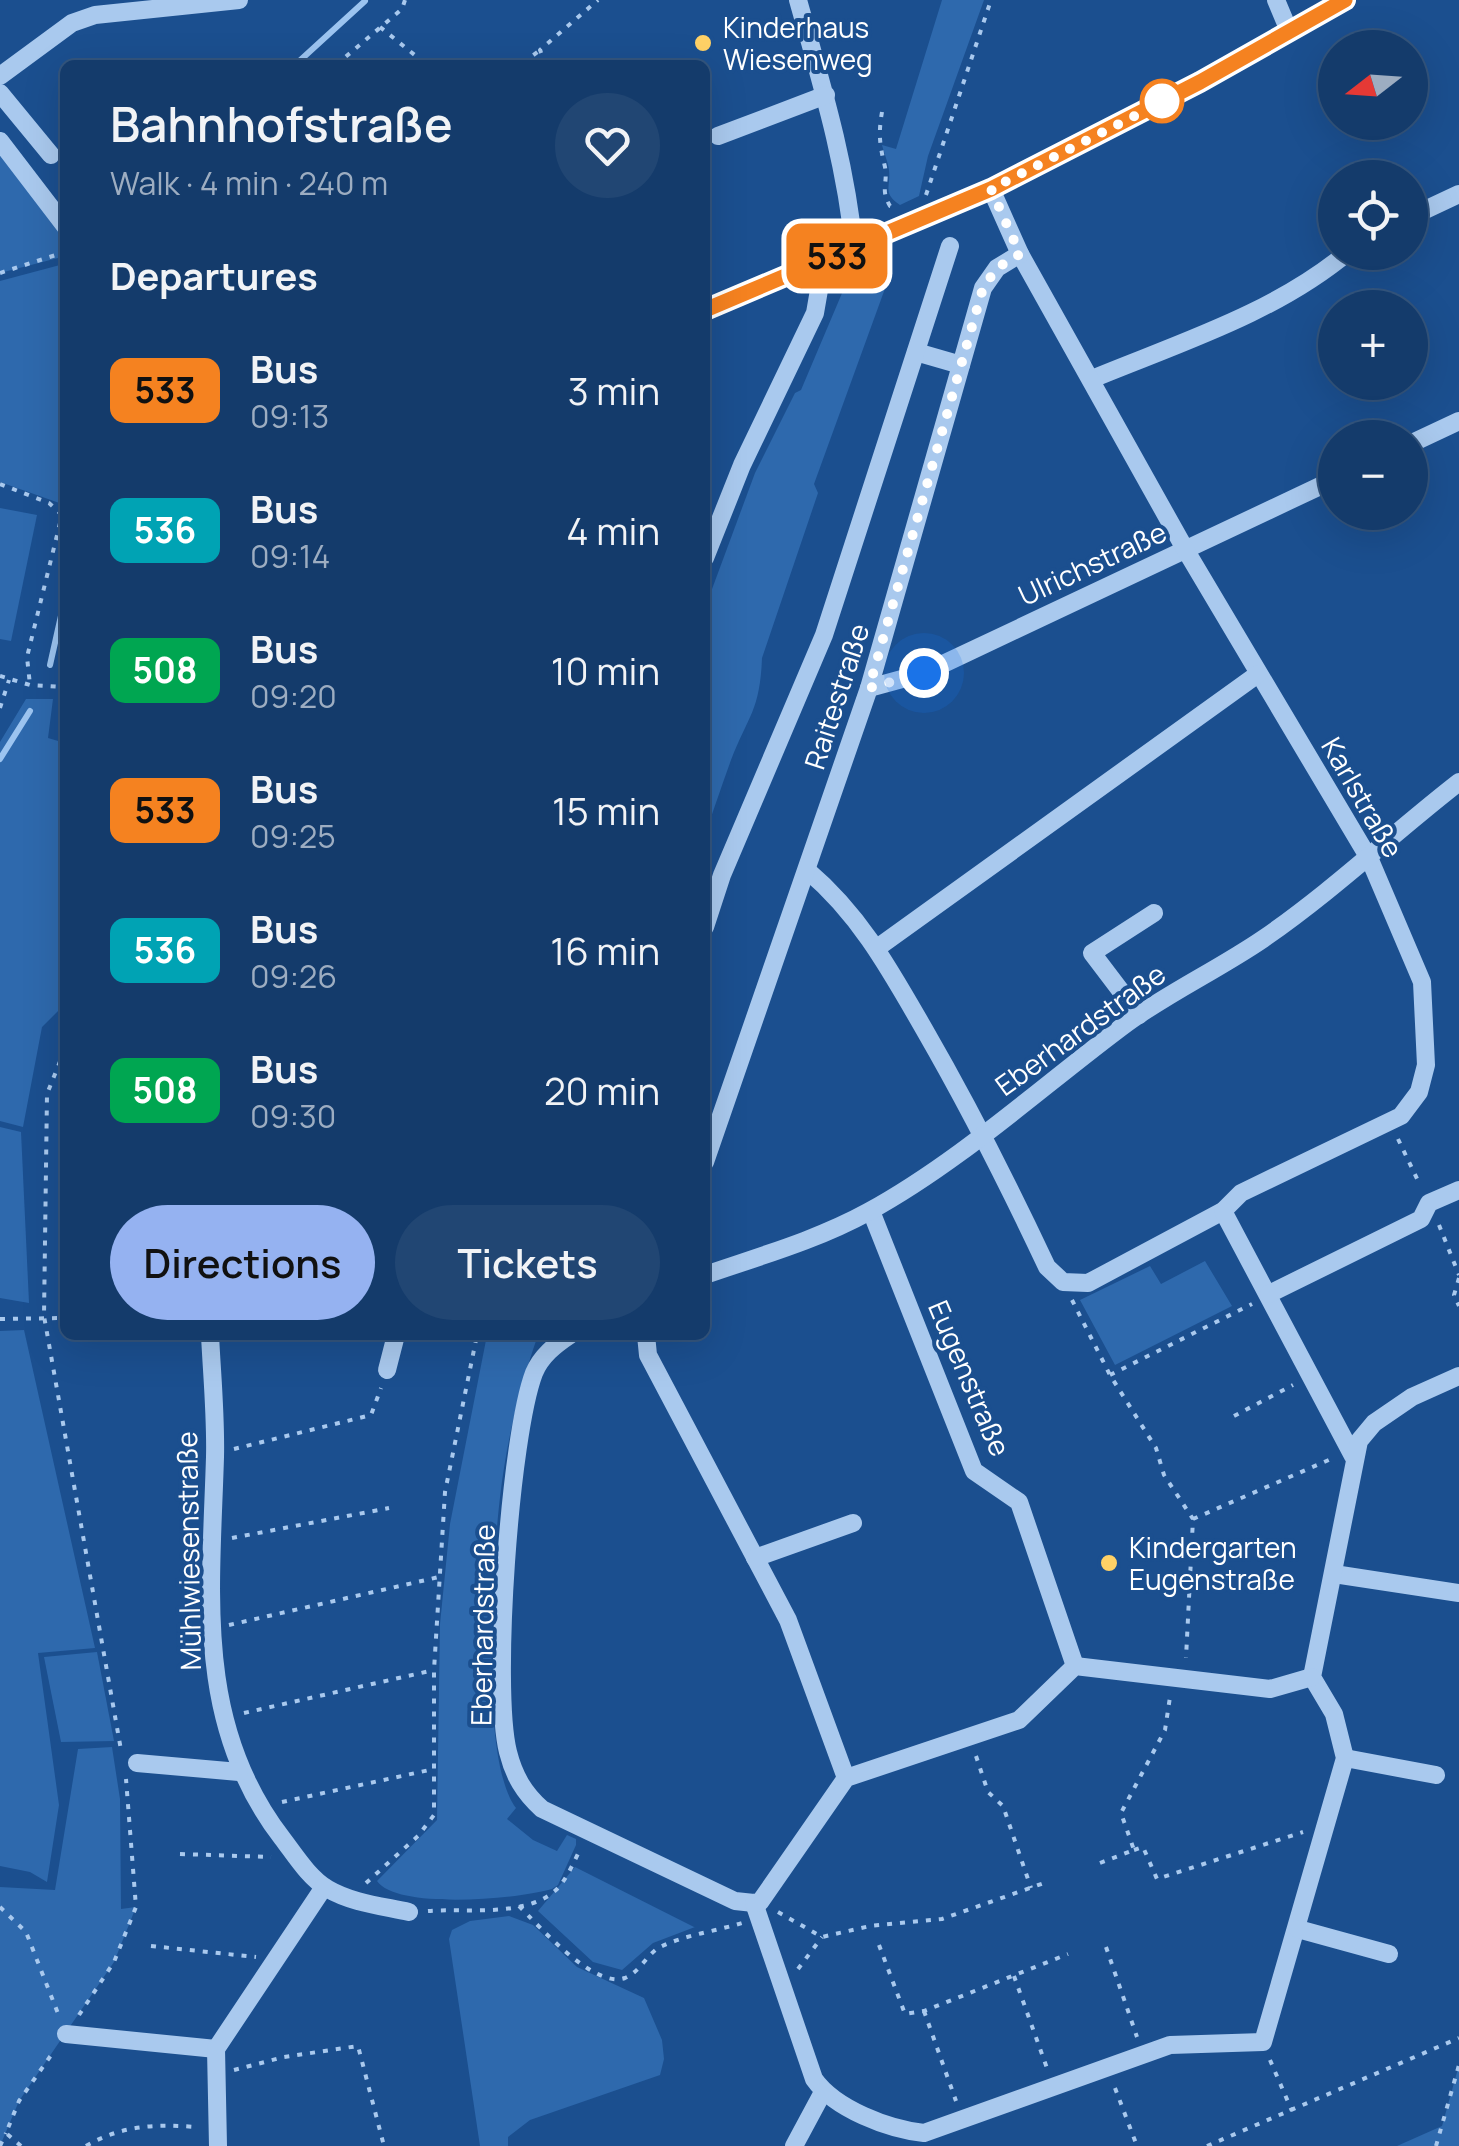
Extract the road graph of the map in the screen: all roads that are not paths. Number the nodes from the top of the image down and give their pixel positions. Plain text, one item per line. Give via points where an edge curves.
1 (238, 0) edge
2 (798, 0) edge
3 (1276, 0) edge
4 (1344, 0) edge
5 (220, 2) edge
6 (178, 4) edge
7 (1289, 31) junction
8 (0, 76) edge
9 (0, 92) edge
10 (826, 95) junction
11 (718, 136) dead end
12 (0, 141) edge
13 (51, 155) dead end
14 (991, 189) junction
15 (1459, 194) edge
16 (1428, 209) edge
17 (60, 219) edge
18 (950, 246) dead end
19 (854, 248) junction
20 (1020, 254) junction
21 (814, 266) junction
22 (1327, 270) edge
23 (710, 308) edge
24 (916, 352) junction
25 (961, 365) junction
26 (1092, 379) junction
27 (1459, 422) edge
28 (1428, 436) edge
29 (1318, 487) edge
30 (710, 545) edge
31 (1185, 549) junction
32 (1258, 674) junction
33 (869, 688) junction
34 (1459, 782) edge
35 (1370, 860) junction
36 (808, 870) junction
37 (710, 911) edge
38 (1154, 913) dead end
39 (877, 948) junction
40 (1139, 1016) junction
41 (984, 1133) junction
42 (710, 1148) edge
43 (1459, 1190) edge
44 (871, 1210) junction
45 (1223, 1211) junction
46 (710, 1272) edge
47 (1270, 1294) junction
48 (210, 1340) edge
49 (395, 1340) edge
50 (562, 1340) edge
51 (646, 1340) edge
52 (387, 1370) road end
53 (1459, 1376) edge
54 (1350, 1454) junction
55 (853, 1523) dead end
56 (755, 1558) junction
57 (1334, 1574) junction
58 (1459, 1593) edge
59 (1075, 1666) junction
60 (1312, 1677) junction
61 (1345, 1758) junction
62 (129, 1767) road end
63 (239, 1772) junction
64 (1436, 1775) dead end
65 (846, 1778) junction
66 (324, 1887) junction
67 (758, 1908) junction
68 (408, 1912) road end
69 (1298, 1929) junction
70 (1389, 1954) dead end
71 (66, 2034) road end
72 (216, 2050) junction
73 (823, 2092) junction
74 (216, 2137) edge
75 (794, 2146) edge

1 - 5 street
2 - 10 street
3 - 7 street
4 - 7 street
5 - 6 street
6 - 8 street via 72,22
7 - 14 street
9 - 13 street
10 - 11 street
10 - 19 street
12 - 17 street
14 - 19 street
14 - 20 street, Karlstraße
15 - 16 street
18 - 24 street
19 - 21 street
20 - 25 street, Raitestraße via 997,268 983,288
20 - 26 street, Karlstraße
21 - 23 street
21 - 30 street via 816,313
22 - 26 street via 1224,325
24 - 25 street
24 - 37 street via 824,635
25 - 33 street, Raitestraße
26 - 31 street, Karlstraße
27 - 28 street
29 - 31 street, Ulrichstraße
31 - 32 street, Karlstraße
31 - 33 street, Ulrichstraße via 924,673
32 - 35 street, Karlstraße
32 - 39 street
33 - 36 street, Raitestraße
34 - 35 street, Eberhardstraße
35 - 40 street, Eberhardstraße via 1262,940
35 - 45 street, Karlstraße via 1422,982 1426,1065 1419,1092 1401,1116 1241,1194
36 - 39 street via 845,902
36 - 42 street, Raitestraße
38 - 40 street via 1092,953
39 - 41 street
40 - 41 street, Eberhardstraße
41 - 44 street, Eberhardstraße
41 - 45 street, Karlstraße via 1047,1267 1063,1282 1088,1282
43 - 47 street via 1430,1203 1420,1219
44 - 46 street, Eberhardstraße via 822,1235
44 - 59 street, Eugenstraße via 974,1471 1019,1502
45 - 47 street
47 - 54 street
48 - 63 street, Mühlwiesenstraße via 212,1629 221,1718
49 - 52 street
50 - 67 street, Eberhardstraße via 534,1372 516,1467 504,1688 508,1750 524,1793 542,1810
51 - 56 street via 648,1355
53 - 54 street via 1374,1423
54 - 57 street
55 - 56 street
56 - 65 street via 788,1620
57 - 58 street
57 - 60 street
59 - 60 street via 1270,1690
59 - 65 street via 1020,1720
60 - 61 street via 1334,1714
61 - 64 street
61 - 69 street
62 - 63 street
63 - 66 street, Mühlwiesenstraße via 259,1808
65 - 67 street
66 - 68 street, Mühlwiesenstraße
66 - 72 street
67 - 73 street
69 - 70 street
69 - 73 street via 1263,2042 1170,2045 924,2134 897,2130
71 - 72 street
72 - 74 street
73 - 75 street

